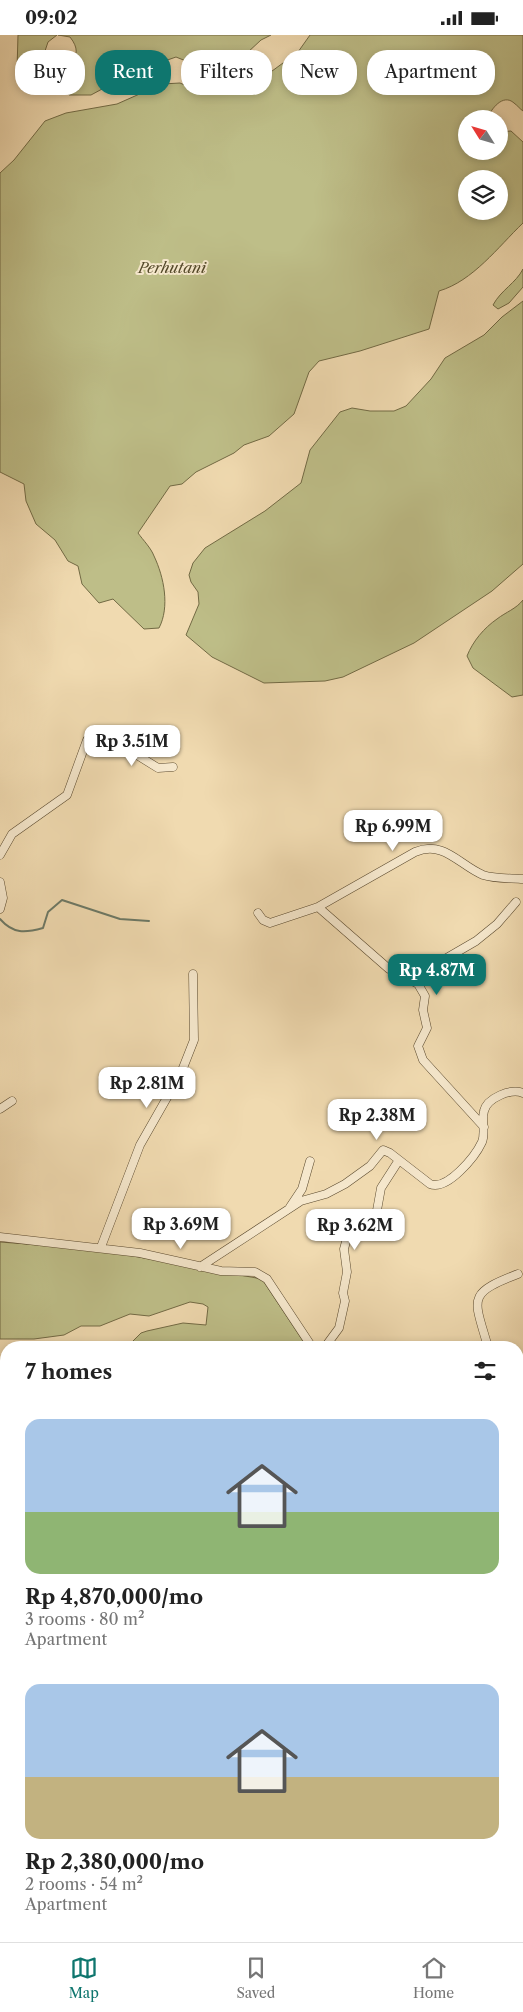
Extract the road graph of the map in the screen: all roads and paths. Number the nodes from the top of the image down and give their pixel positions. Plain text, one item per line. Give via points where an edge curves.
1 (173, 767) dead end
2 (0, 855) edge
3 (523, 879) edge
4 (0, 881) edge
5 (516, 902) dead end
6 (318, 907) junction
7 (0, 909) edge
8 (258, 913) dead end
9 (193, 975) dead end
10 (418, 984) junction
11 (523, 1093) edge
12 (12, 1101) dead end
13 (0, 1109) edge
14 (484, 1127) junction
15 (399, 1160) junction
16 (310, 1161) dead end
17 (287, 1211) junction
18 (0, 1237) edge
19 (101, 1247) junction
20 (200, 1267) junction
21 (518, 1274) dead end
22 (308, 1341) edge
23 (330, 1341) edge
24 (486, 1341) edge

1 - 2 street via 158,769 116,742 104,744 87,740 67,795 18,828
3 - 6 street via 483,875 429,847
4 - 7 street via 3,898
5 - 10 street via 497,924 470,945 444,959
6 - 8 street via 270,923
6 - 10 street via 389,969
9 - 19 street via 194,1040 181,1073 140,1145
10 - 14 street via 426,996 422,1011 427,1028 418,1046 420,1054
11 - 14 street via 512,1091 502,1094 487,1106 483,1113
12 - 13 street
14 - 15 street via 482,1141 474,1154 462,1169 438,1186 430,1184
15 - 17 street via 383,1150 370,1166 345,1184 302,1201
15 - 23 street via 381,1188 374,1227 347,1238 344,1249 347,1272 343,1293 345,1301 338,1327
16 - 17 street via 302,1189
17 - 20 street
18 - 19 street
19 - 20 street
20 - 22 street via 261,1275 277,1293
21 - 24 street via 488,1286 477,1298

